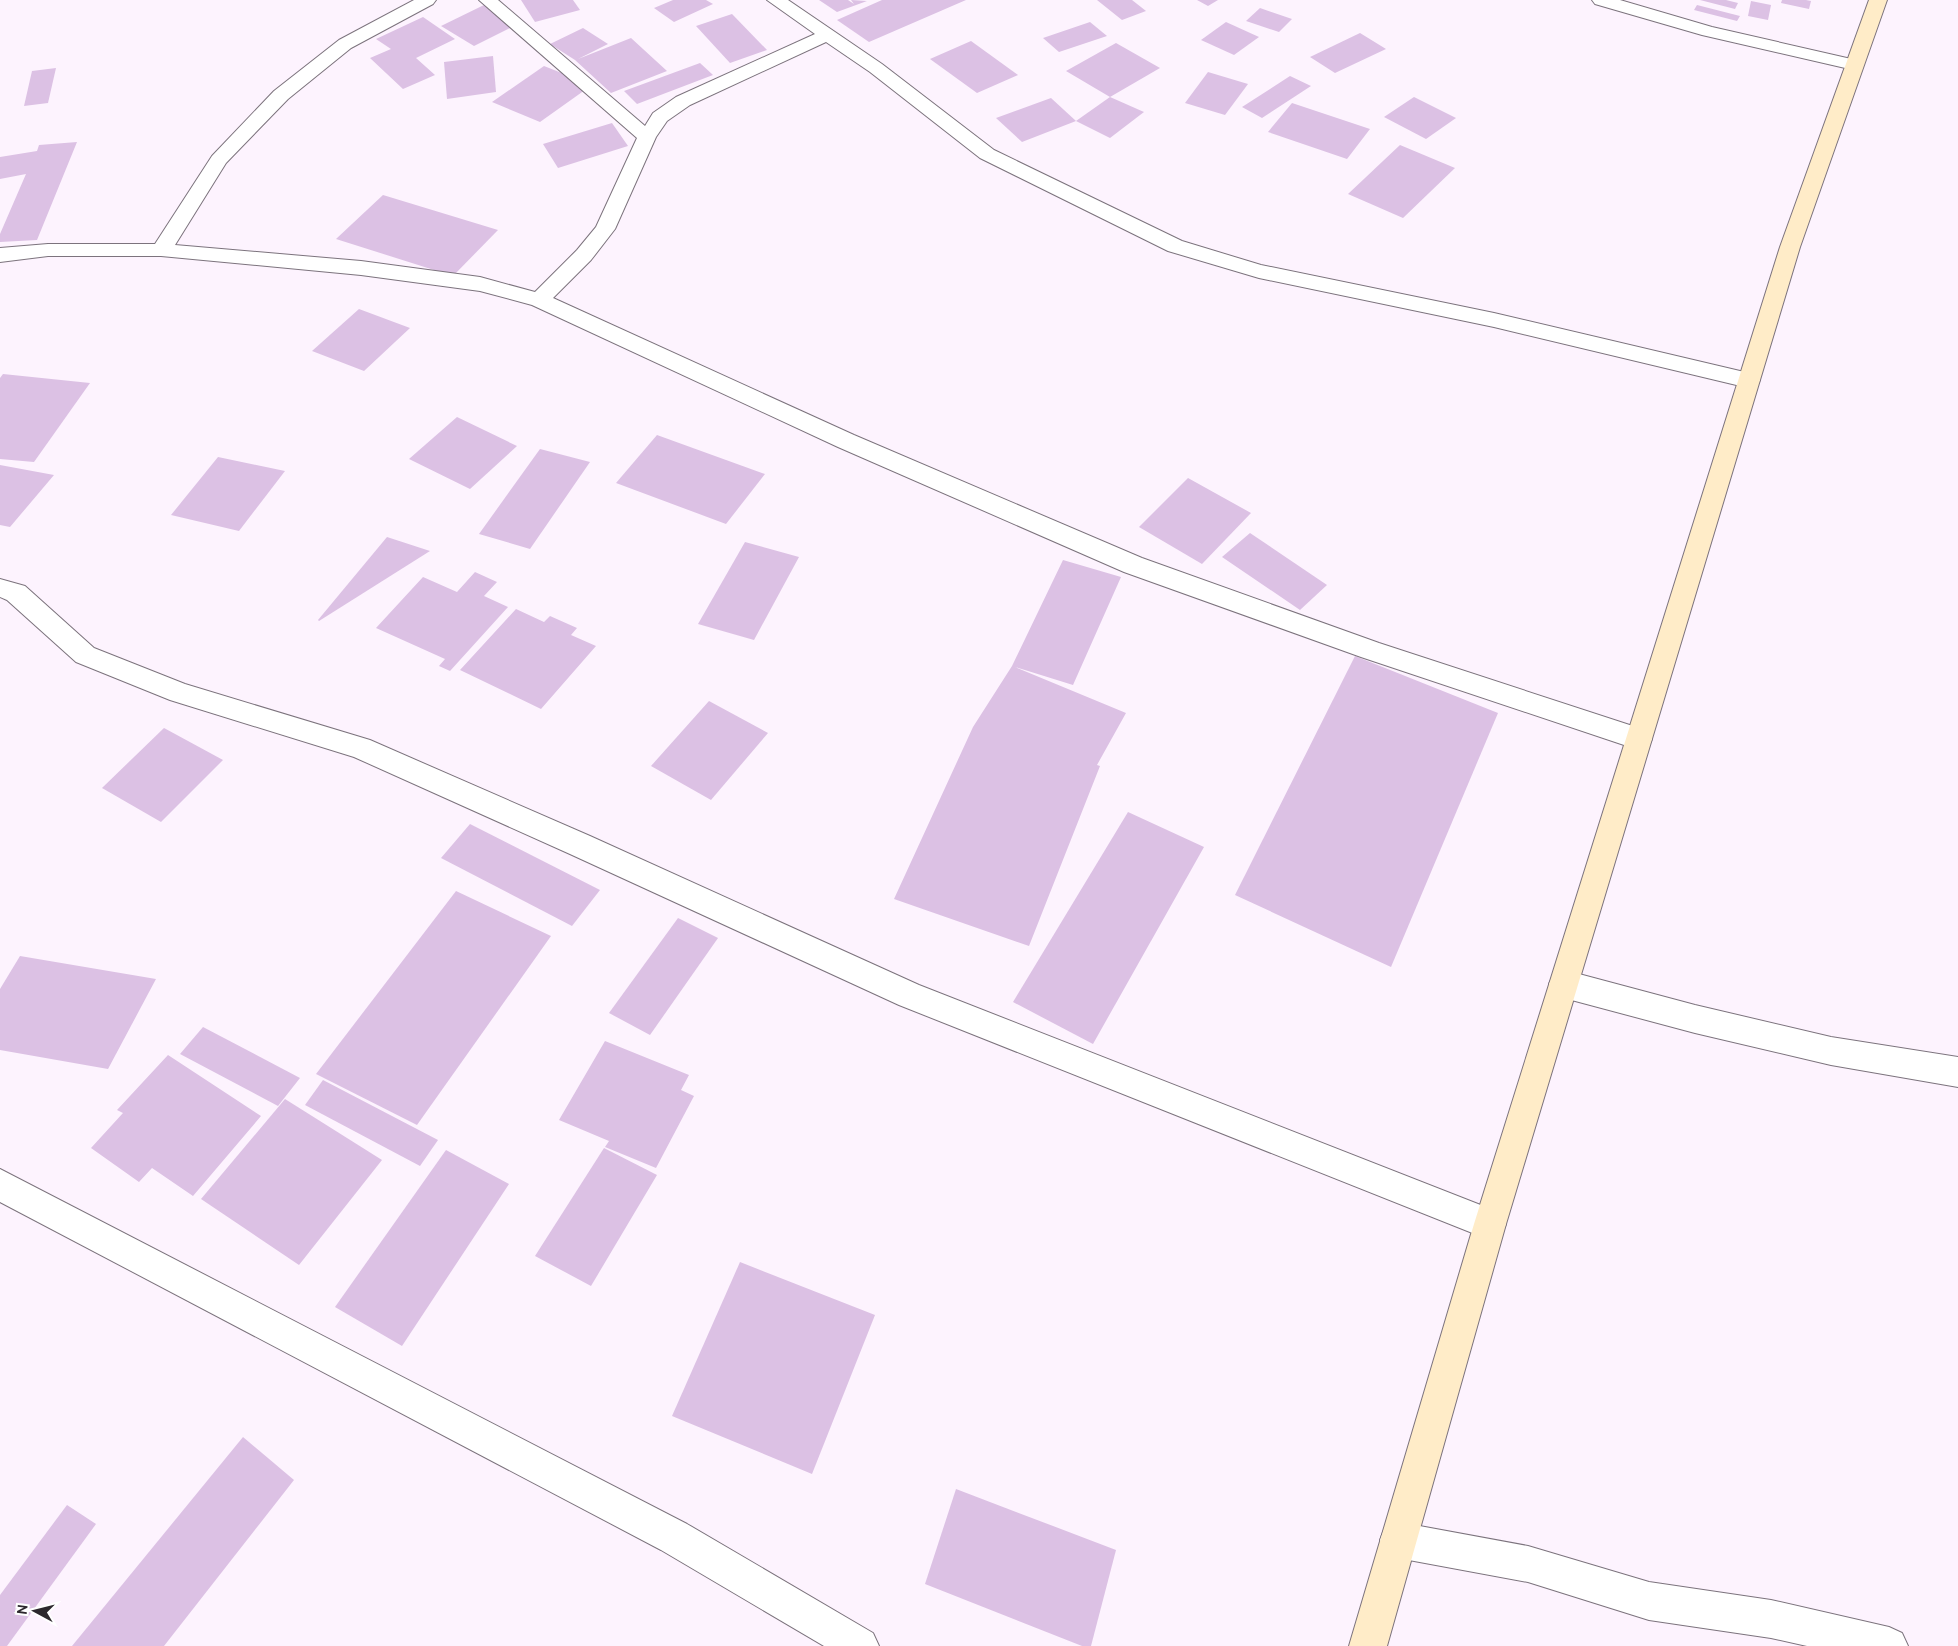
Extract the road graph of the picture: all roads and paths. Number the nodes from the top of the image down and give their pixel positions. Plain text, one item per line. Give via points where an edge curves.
1 (427, 0) edge
2 (488, 0) edge
3 (776, 0) edge
4 (1601, 0) edge
5 (1878, 0) edge
6 (828, 35) junction
7 (1854, 66) junction
8 (647, 137) junction
9 (161, 250) junction
10 (0, 255) edge
11 (538, 300) junction
12 (1749, 380) junction
13 (0, 588) edge
14 (1639, 739) junction
15 (1564, 984) junction
16 (1958, 1072) edge
17 (0, 1185) edge
18 (1490, 1224) junction
19 (1398, 1540) junction
20 (860, 1646) edge
21 (1368, 1646) edge
22 (1889, 1646) edge

1 - 9 street via 345,44 281,96 219,160
2 - 8 street
3 - 6 street
4 - 7 street
5 - 7 street
6 - 8 street via 683,102 660,117
6 - 12 street via 987,154 1175,246 1259,271 1494,320
7 - 12 street via 1790,247
8 - 11 street via 604,229 584,255
9 - 10 street via 48,250
9 - 11 street via 360,268 480,284
11 - 14 street via 846,441 1133,566 1370,650
12 - 14 street
13 - 18 street via 16,593 85,655 179,693 361,748 910,995
14 - 15 street
15 - 16 street via 1831,1050
15 - 18 street
17 - 20 street via 674,1537
18 - 19 street
19 - 21 street
19 - 22 street via 1528,1564 1649,1601 1771,1619

